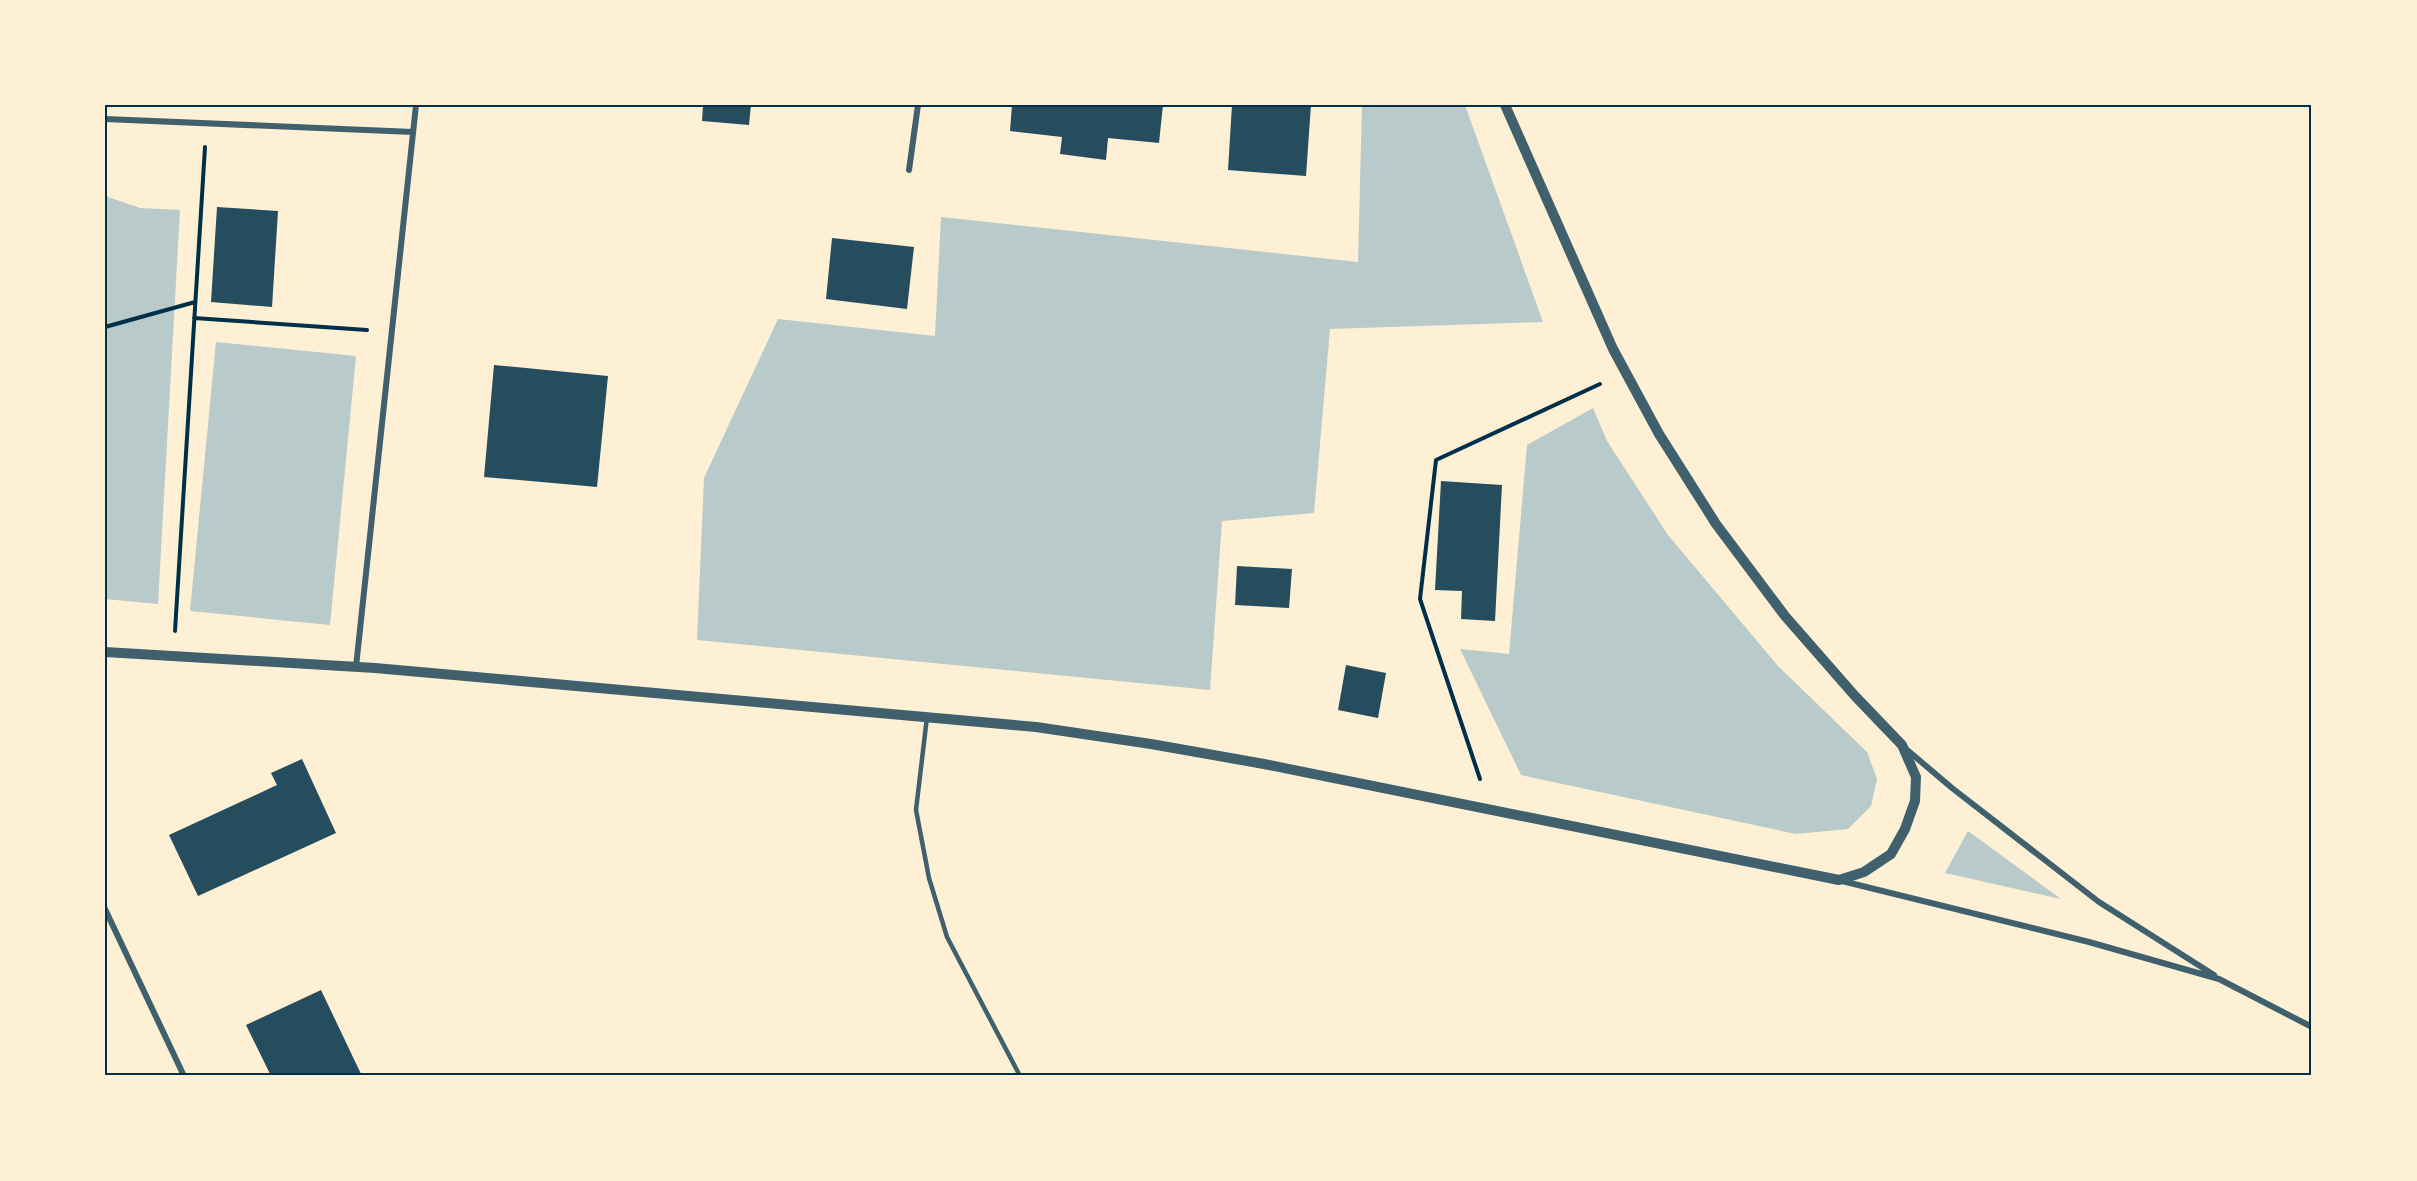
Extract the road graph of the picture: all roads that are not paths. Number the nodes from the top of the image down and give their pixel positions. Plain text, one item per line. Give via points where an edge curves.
1 (416, 105) edge
2 (918, 105) edge
3 (1505, 105) edge
4 (105, 119) edge
5 (413, 132) junction
6 (909, 170) dead end
7 (105, 652) edge
8 (356, 667) junction
9 (927, 716) junction
10 (1902, 745) junction
11 (1839, 880) junction
12 (105, 909) edge
13 (2219, 979) junction
14 (2312, 1027) edge
15 (184, 1076) edge
16 (1020, 1076) edge

1 - 5 street
2 - 6 street
3 - 10 street via 1626,372 1659,434 1716,524 1785,616
4 - 5 street
5 - 8 street
7 - 8 street
8 - 9 street
9 - 11 street via 1151,744
9 - 16 lane via 916,810 929,878 947,937
10 - 11 street via 1916,777 1915,801 1905,829 1891,854 1864,872
10 - 13 street via 2099,902
11 - 13 street via 2089,942
12 - 15 street
13 - 14 street

